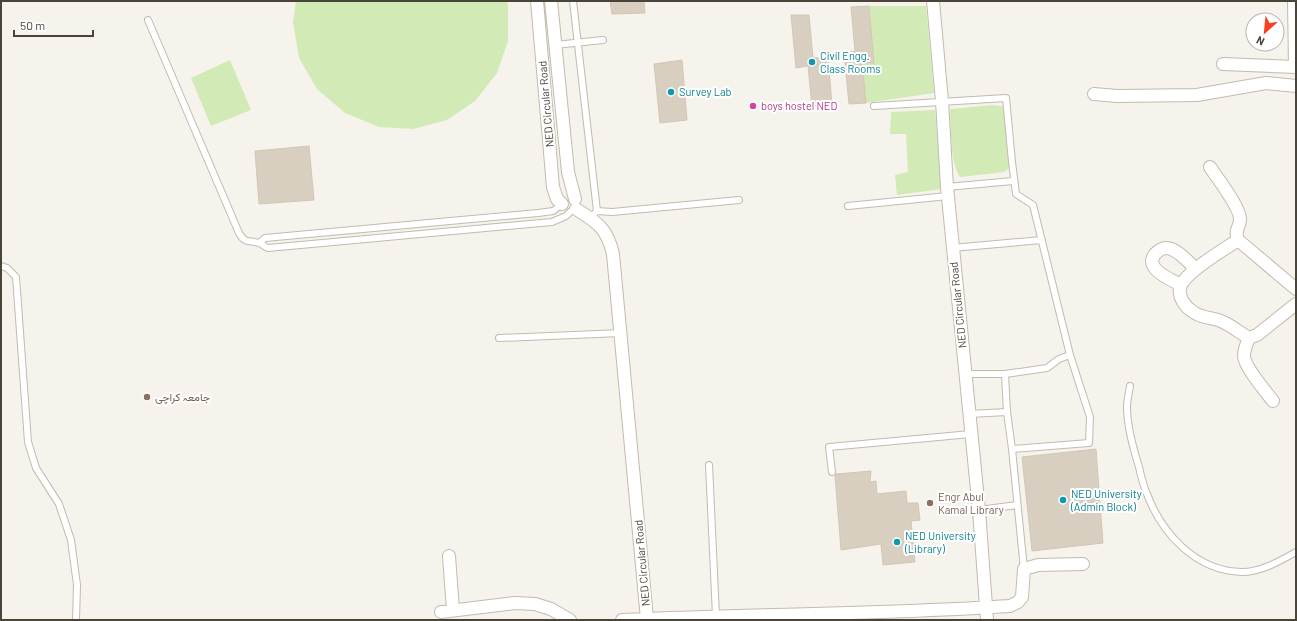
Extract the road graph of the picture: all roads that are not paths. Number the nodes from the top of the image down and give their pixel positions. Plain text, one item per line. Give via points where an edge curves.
1 (536, 1) edge
2 (550, 1) edge
3 (573, 1) edge
4 (932, 1) edge
5 (1294, 1) edge
6 (148, 20) dead end
7 (603, 40) dead end
8 (577, 42) junction
9 (554, 45) junction
10 (1223, 64) dead end
11 (1296, 67) edge
12 (1296, 86) edge
13 (1094, 94) dead end
14 (942, 101) junction
15 (874, 106) dead end
16 (1210, 167) dead end
17 (1013, 181) junction
18 (947, 192) junction
19 (739, 200) dead end
20 (571, 206) junction
21 (848, 206) dead end
22 (594, 215) junction
23 (1042, 240) junction
24 (1238, 240) junction
25 (259, 243) junction
26 (952, 248) junction
27 (1, 266) edge
28 (1196, 269) junction
29 (1181, 285) junction
30 (1296, 289) edge
31 (1296, 304) edge
32 (621, 333) junction
33 (499, 338) dead end
34 (1249, 338) junction
35 (1070, 355) junction
36 (966, 374) junction
37 (1005, 374) junction
38 (1130, 386) dead end
39 (1273, 401) dead end
40 (1007, 412) junction
41 (969, 414) junction
42 (971, 434) junction
43 (1012, 449) junction
44 (709, 465) dead end
45 (832, 472) dead end
46 (1017, 505) junction
47 (979, 510) junction
48 (1296, 552) edge
49 (448, 556) dead end
50 (1084, 564) dead end
51 (1024, 569) junction
52 (987, 614) edge
53 (716, 616) junction
54 (777, 618) edge
55 (647, 619) edge
56 (76, 620) edge
57 (570, 620) edge
58 (622, 620) edge

1 - 20 street, NED Circular Road via 553,187 557,199
2 - 9 street, NED Circular Road
3 - 8 lane
4 - 14 street, NED Circular Road
5 - 11 street
6 - 25 lane via 239,233 242,239
7 - 8 lane
8 - 9 lane
8 - 22 lane
9 - 20 street, NED Circular Road
10 - 11 street
12 - 13 street via 1266,83 1197,95
14 - 15 lane
14 - 17 lane via 1006,98
14 - 18 street, NED Circular Road
16 - 24 street via 1238,211
17 - 18 lane
17 - 23 lane via 1016,194 1033,206
18 - 21 lane
18 - 26 street, NED Circular Road
19 - 22 lane
20 - 22 street, NED Circular Road
20 - 25 lane via 538,213 265,238
20 - 25 lane via 558,220 543,223 268,248
22 - 32 street, NED Circular Road via 607,234 613,254
23 - 26 lane
23 - 35 lane
24 - 28 street
24 - 30 street
26 - 36 street, NED Circular Road
27 - 56 lane via 16,277 28,442 36,468 59,504 71,540 77,585
28 - 29 street
28 - 29 street via 1172,250 1166,248 1155,255 1154,268
29 - 34 street via 1181,298 1191,311 1222,322
31 - 34 street via 1257,335
32 - 33 lane
32 - 55 street, NED Circular Road
34 - 39 street via 1244,357
35 - 37 lane via 1047,368
35 - 43 lane via 1090,417 1089,443
36 - 37 lane
36 - 41 street, NED Circular Road
37 - 40 lane
38 - 48 lane via 1128,425 1147,494 1171,536 1185,551 1204,563 1225,571 1244,572 1278,562
40 - 41 lane
40 - 43 lane
41 - 42 street, NED Circular Road
42 - 45 lane via 829,447
42 - 47 street, NED Circular Road
43 - 46 lane
44 - 53 lane
46 - 47 lane
46 - 51 lane
47 - 52 street, NED Circular Road
49 - 57 street via 447,611 515,603 535,604 551,609
50 - 51 street via 1038,565
51 - 52 street, NED Circular Road via 1022,597 1018,602
52 - 54 street, NED Circular Road
53 - 54 street, NED Circular Road
53 - 55 street, NED Circular Road
55 - 58 street

